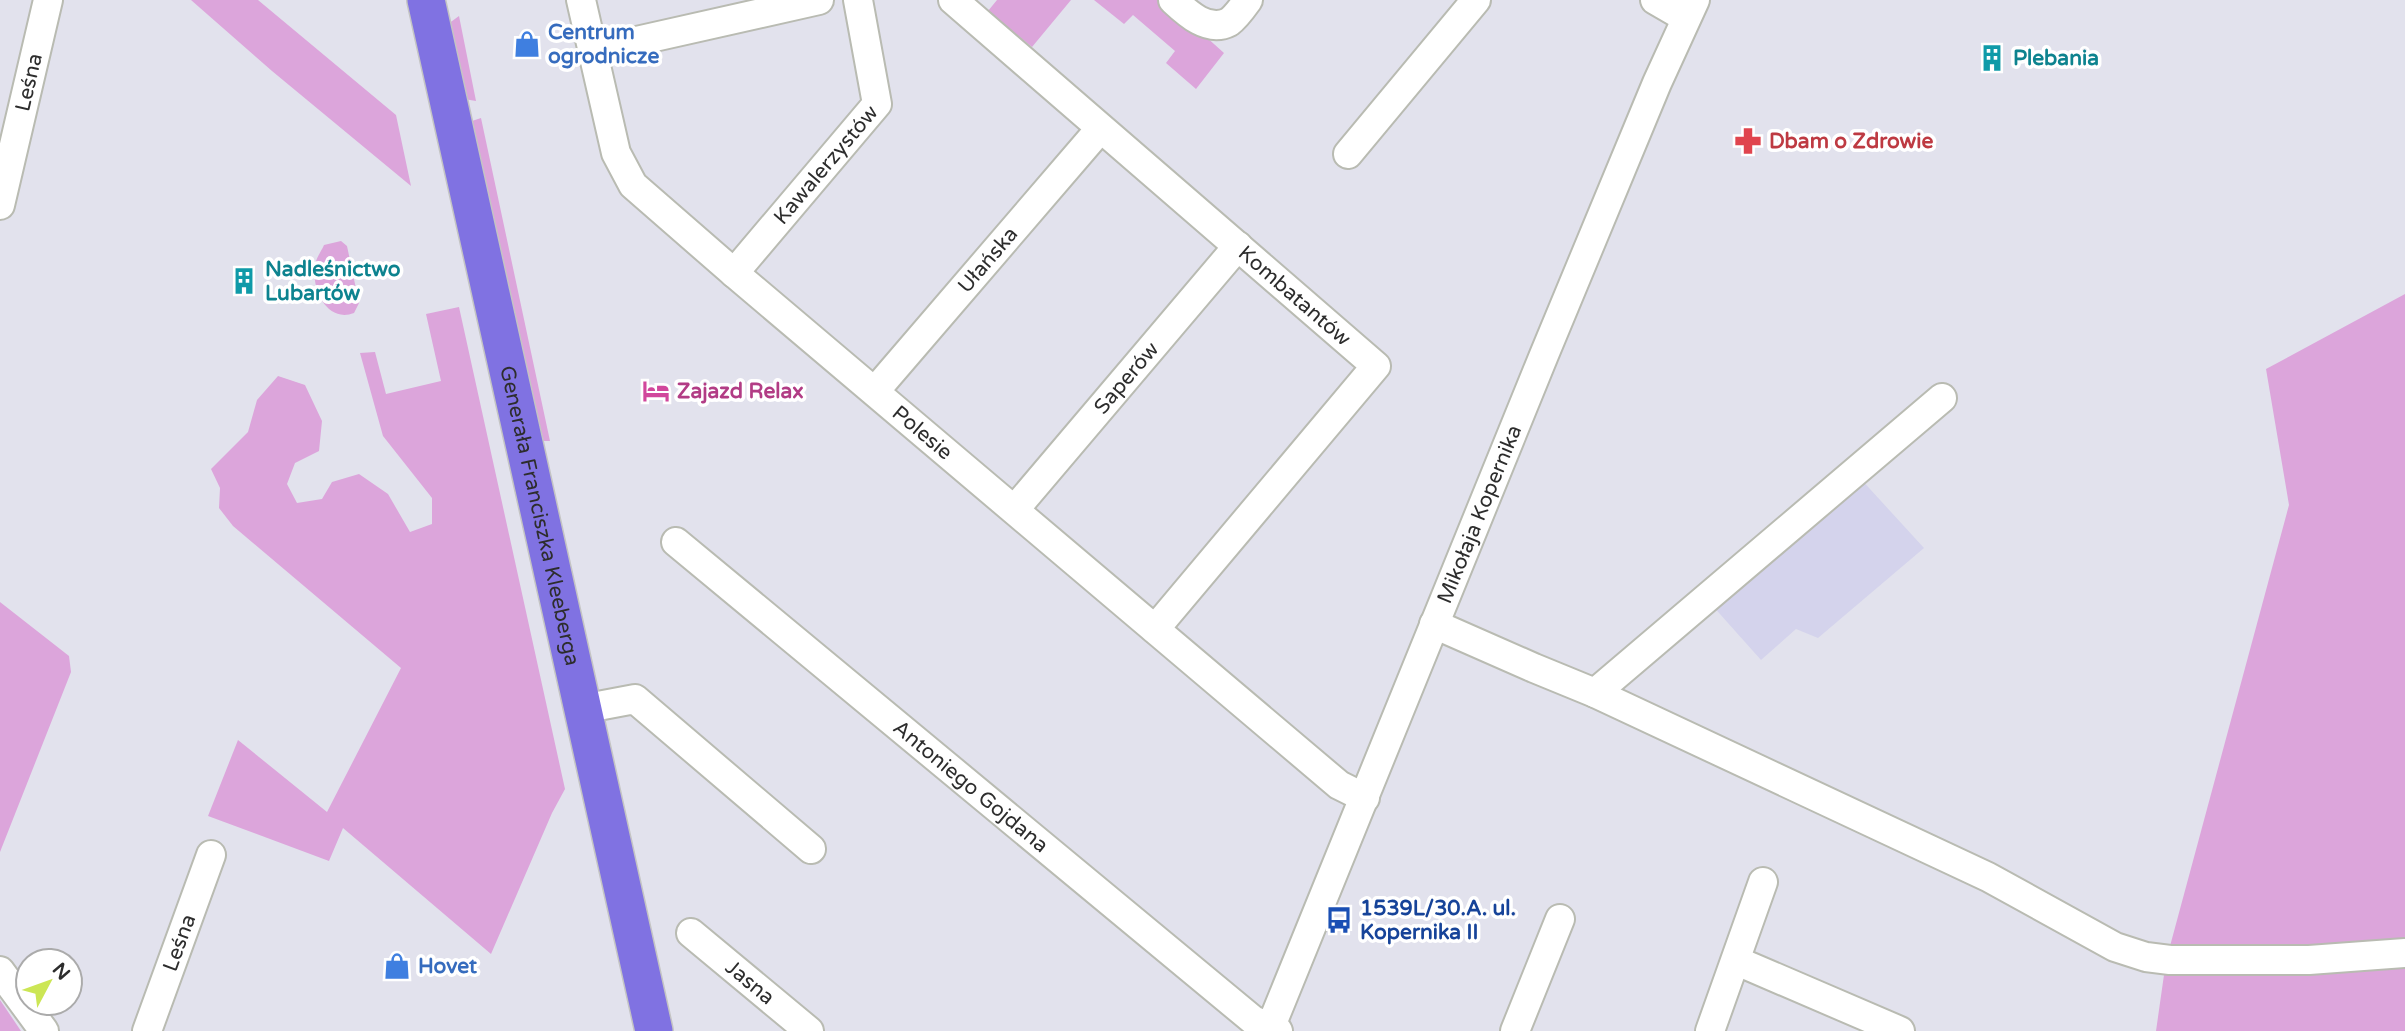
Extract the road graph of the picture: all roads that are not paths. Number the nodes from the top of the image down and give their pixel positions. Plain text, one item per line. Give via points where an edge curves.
1 (48, 0) edge
2 (426, 0) edge
3 (581, 0) edge
4 (819, 0) edge
5 (858, 0) edge
6 (953, 0) edge
7 (1172, 0) edge
8 (1248, 0) edge
9 (1476, 0) edge
10 (1656, 0) edge
11 (1691, 9) edge
12 (592, 51) junction
13 (1100, 130) junction
14 (1348, 154) dead end
15 (0, 205) edge
16 (1238, 246) junction
17 (734, 273) junction
18 (875, 391) junction
19 (1942, 398) dead end
20 (1015, 509) junction
21 (676, 542) dead end
22 (1434, 624) junction
23 (1155, 629) junction
24 (1595, 693) junction
25 (582, 709) junction
26 (1365, 798) junction
27 (811, 849) dead end
28 (211, 855) dead end
29 (1763, 882) dead end
30 (1560, 919) dead end
31 (691, 933) dead end
32 (2405, 953) edge
33 (1737, 961) junction
34 (0, 971) edge
35 (1272, 1030) edge
36 (44, 1031) edge
37 (147, 1031) edge
38 (654, 1031) edge
39 (808, 1031) edge
40 (1515, 1031) edge
41 (1710, 1031) edge
42 (1900, 1031) edge

1 - 15 street, Leśna
2 - 25 main road, Generała Franciszka Kleeberga
3 - 12 street, Polesie
4 - 12 street
5 - 17 street, Kawalerzystów via 877,104
6 - 13 street, Kombatantów
7 - 8 street via 1195,18 1217,25 1230,21
9 - 14 street
10 - 11 street
11 - 22 street, Mikołaja Kopernika
12 - 17 street, Polesie via 616,153 626,176
13 - 16 street, Kombatantów
13 - 18 street, Ułańska
16 - 20 street, Saperów
16 - 23 street, Kombatantów via 1376,366
17 - 18 street, Polesie
18 - 20 street, Polesie
19 - 24 street
20 - 23 street, Polesie
21 - 35 street, Antoniego Gojdana via 1253,1020
22 - 24 street
22 - 26 street, Mikołaja Kopernika
23 - 26 street, Polesie via 1339,785
24 - 32 street via 1988,877 2115,947 2146,957 2309,960
25 - 27 street via 635,699
25 - 38 main road, Generała Franciszka Kleeberga
26 - 35 street, Mikołaja Kopernika
28 - 37 street, Leśna
29 - 33 street
30 - 40 street
31 - 39 street, Jasna
33 - 41 street
33 - 42 street
34 - 36 street

